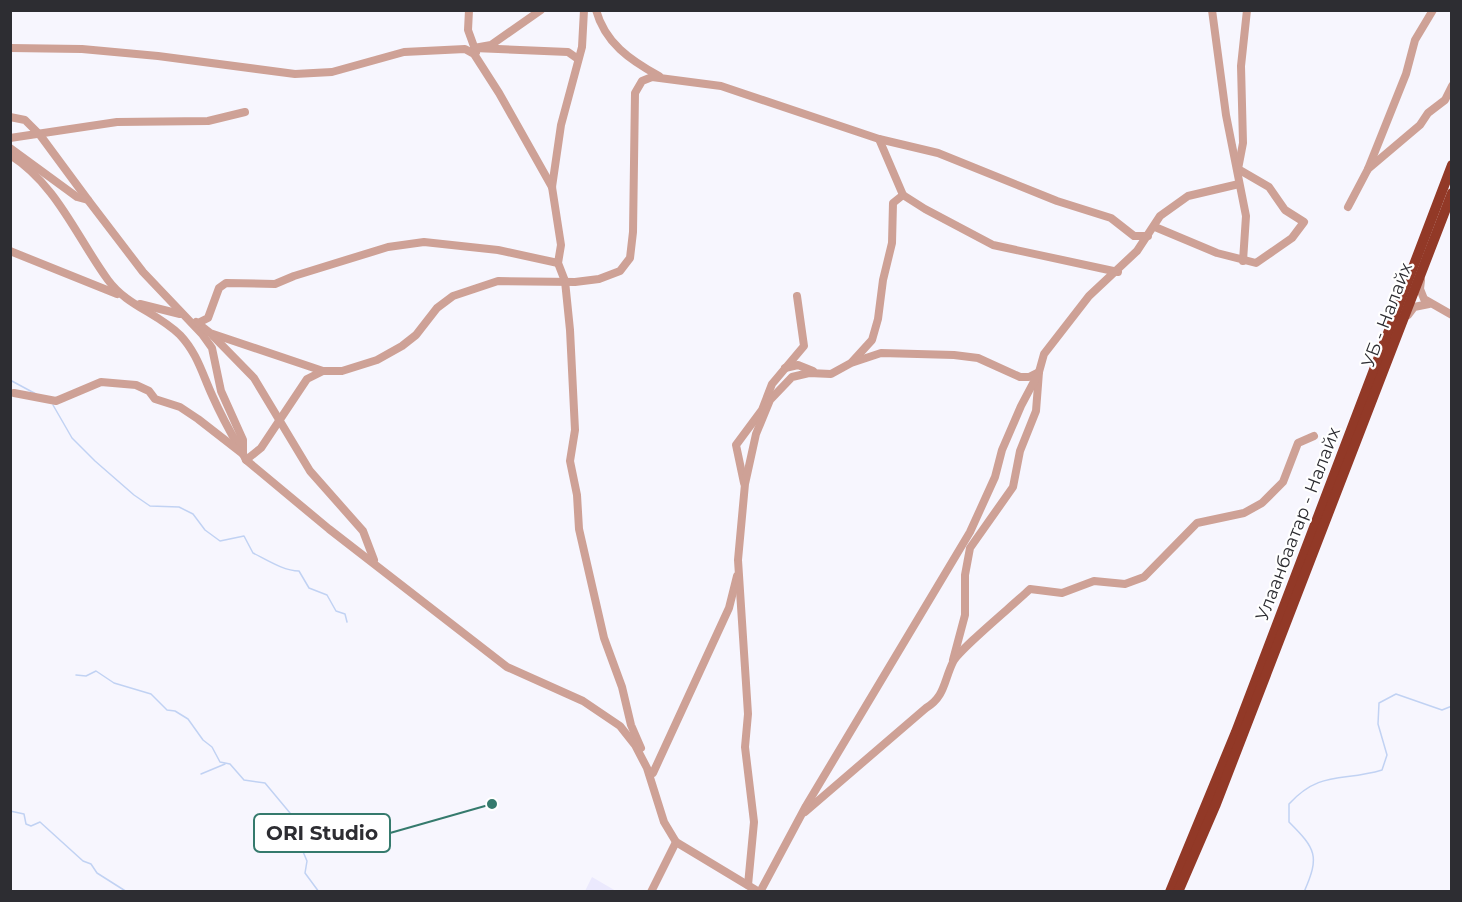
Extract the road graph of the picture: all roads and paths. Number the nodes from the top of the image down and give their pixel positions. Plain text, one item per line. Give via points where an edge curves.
1 (469, 10) edge
2 (541, 10) edge
3 (584, 10) edge
4 (596, 10) edge
5 (1212, 10) edge
6 (1247, 10) edge
7 (1434, 10) edge
8 (10, 48) edge
9 (474, 48) junction
10 (578, 59) junction
11 (479, 62) junction
12 (660, 77) junction
13 (1452, 86) edge
14 (1448, 101) edge
15 (245, 112) dead end
16 (10, 117) edge
17 (40, 135) junction
18 (10, 138) edge
19 (879, 139) junction
20 (10, 148) edge
21 (10, 154) edge
22 (1452, 165) edge
23 (1238, 169) junction
24 (1368, 169) junction
25 (1239, 184) junction
26 (552, 188) junction
27 (1452, 193) edge
28 (903, 195) junction
29 (88, 200) junction
30 (1348, 207) dead end
31 (1155, 227) junction
32 (1148, 236) junction
33 (10, 251) edge
34 (1243, 261) junction
35 (558, 263) junction
36 (1118, 272) junction
37 (1420, 274) junction
38 (565, 281) junction
39 (121, 296) junction
40 (796, 296) dead end
41 (1429, 304) junction
42 (184, 315) junction
43 (1452, 315) edge
44 (1402, 321) junction
45 (198, 323) junction
46 (210, 333) junction
47 (851, 363) junction
48 (785, 368) junction
49 (323, 370) junction
50 (1039, 372) junction
51 (818, 373) junction
52 (14, 393) dead end
53 (770, 400) junction
54 (281, 419) junction
55 (1314, 436) dead end
56 (1354, 448) joint
57 (245, 457) junction
58 (745, 484) junction
59 (374, 562) junction
60 (738, 571) junction
61 (953, 660) junction
62 (653, 773) junction
63 (653, 786) junction
64 (803, 814) junction
65 (676, 842) junction
66 (748, 885) junction
67 (651, 891) edge
68 (759, 891) edge
69 (1170, 891) edge
70 (1178, 891) edge

1 - 9 street via 468,30
2 - 9 street via 492,45
3 - 10 street
4 - 12 street via 606,36 630,58
5 - 23 street via 1226,115
6 - 23 street via 1241,66 1243,143
7 - 24 street via 1414,40 1406,74
8 - 11 street via 82,49 295,74 332,72 404,52 465,49
9 - 10 street via 568,52
9 - 11 street
10 - 26 street via 561,125
11 - 26 street
12 - 19 street via 721,86
12 - 38 street via 642,81 635,93 630,258 620,271 599,279
13 - 14 street
14 - 24 street
15 - 17 street via 208,121 117,122
16 - 17 street via 25,120
17 - 18 street
17 - 29 street
19 - 28 street
19 - 32 street via 938,153 1057,201 1111,218 1134,236
20 - 29 street via 77,197
21 - 39 street via 53,195
22 - 69 highway, Улаанбаатар - Налайх via 1236,732
23 - 25 street
23 - 34 street via 1269,187 1286,210 1304,222 1268,258 1256,263
24 - 30 street
25 - 31 street via 1188,196 1157,218
25 - 34 street via 1246,216
26 - 35 street via 561,244
27 - 37 highway, УБ - Налайх
28 - 36 street via 993,245
28 - 47 street via 893,203 892,243 872,340
29 - 42 street via 143,272
31 - 32 street
31 - 34 street
32 - 36 street
33 - 39 street
35 - 38 street
35 - 45 street via 462,244 424,242 388,247 275,284 226,283 219,288 208,318
36 - 50 street via 1070,318 1044,354
37 - 41 street via 1421,296
37 - 44 highway, УБ - Налайх
38 - 49 street via 498,281 471,289 437,308 416,335 377,360 342,371
38 - 62 street via 575,430 570,461 578,495 579,529 610,658 634,734
39 - 42 street
39 - 57 street via 165,322 197,355 212,394
40 - 48 street via 804,346
41 - 43 street
41 - 44 street via 1414,307
42 - 45 street
42 - 57 street via 212,348 221,391 243,440
44 - 56 highway, УБ - Налайх
45 - 46 street
46 - 49 street
46 - 54 street via 254,378
47 - 50 street via 881,353 954,355 978,358 1020,377
47 - 51 street via 831,374
48 - 51 street via 798,365
48 - 53 street
48 - 58 street via 772,384 762,410 736,445
49 - 54 street via 296,391
50 - 61 street via 1036,411 1020,451 1013,487 970,548 965,615
50 - 64 street via 1016,417 970,532
51 - 53 street via 792,377
52 - 57 street via 56,401 100,382 136,385 155,399 198,418
53 - 58 street via 756,434
54 - 57 street via 261,448
54 - 59 street via 310,471 363,531
55 - 61 street via 1298,442 1283,482 1262,503 1244,513 1197,523 1144,576 1125,584 1094,581 1062,593 1030,589
56 - 70 highway, Улаанбаатар - Налайх via 1216,804
57 - 59 street
58 - 60 street
59 - 63 street via 507,667 583,701 620,726 635,745
60 - 62 street via 729,608
60 - 66 street via 747,699 745,747 754,822
61 - 64 street via 948,682 936,702
62 - 63 street
63 - 65 street via 664,822
64 - 68 street
65 - 66 street
65 - 67 street
66 - 68 street

